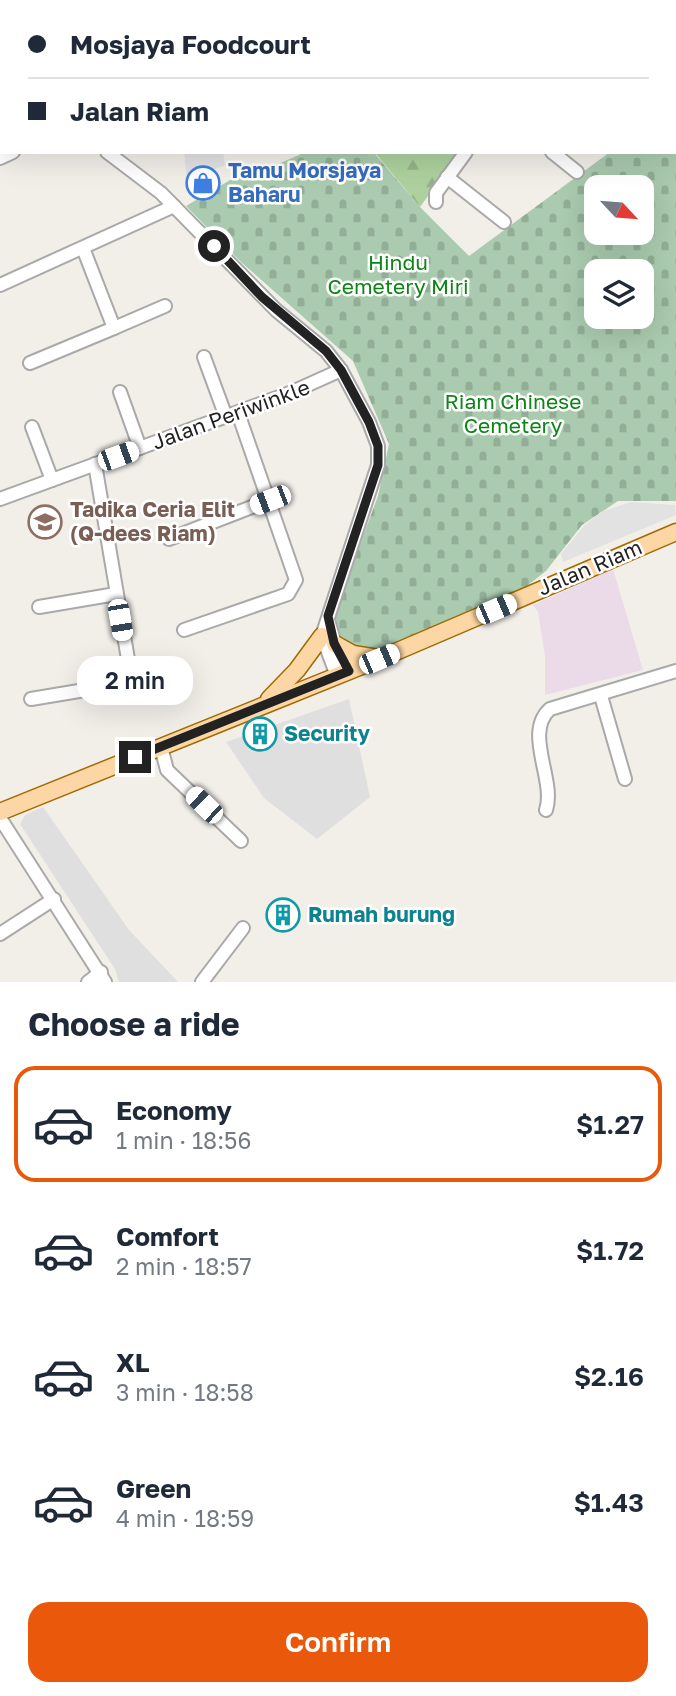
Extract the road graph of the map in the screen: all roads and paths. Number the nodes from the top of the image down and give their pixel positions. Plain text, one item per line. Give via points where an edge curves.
1 (109, 154) edge
2 (464, 154) edge
3 (554, 154) edge
4 (577, 172) dead end
5 (447, 177) junction
6 (436, 202) dead end
7 (174, 206) junction
8 (504, 222) dead end
9 (83, 248) junction
10 (0, 285) edge
11 (165, 306) dead end
12 (114, 328) junction
13 (204, 357) dead end
14 (30, 363) dead end
15 (341, 370) junction
16 (120, 392) dead end
17 (232, 415) junction
18 (33, 426) dead end
19 (141, 448) junction
20 (95, 464) junction
21 (52, 480) junction
22 (0, 499) edge
23 (270, 500) junction
24 (676, 532) edge
25 (169, 539) dead end
26 (116, 594) junction
27 (39, 607) dead end
28 (184, 630) dead end
29 (328, 640) junction
30 (379, 659) junction
31 (676, 671) edge
32 (343, 673) junction
33 (601, 696) junction
34 (31, 699) dead end
35 (262, 706) junction
36 (160, 747) junction
37 (625, 779) dead end
38 (546, 810) dead end
39 (0, 811) edge
40 (0, 818) edge
41 (241, 841) dead end
42 (54, 899) junction
43 (243, 928) dead end
44 (0, 934) edge
45 (103, 977) edge
46 (88, 982) edge
47 (202, 982) edge

1 - 7 street
2 - 5 street
3 - 4 street
5 - 6 street via 436,193
5 - 8 street
7 - 9 street
7 - 15 street
9 - 10 street
9 - 12 street
11 - 12 street
12 - 14 street
13 - 17 street
15 - 17 street, Jalan Periwinkle
15 - 29 street via 369,422 378,446 378,465 328,616
16 - 19 street
17 - 19 street, Jalan Periwinkle
17 - 23 street
18 - 21 street
19 - 20 street, Jalan Periwinkle
20 - 21 street, Jalan Periwinkle
20 - 26 street
21 - 22 street, Jalan Periwinkle
23 - 25 street
23 - 28 street via 296,574 292,591
24 - 30 main road, Jalan Riam
26 - 27 street
26 - 34 street via 130,671 127,678 115,685
29 - 30 main road via 353,654
29 - 32 street
29 - 35 main road
30 - 32 main road, Jalan Riam
31 - 33 street
32 - 35 main road, Jalan Riam
33 - 37 street
33 - 38 street via 545,714 540,729 550,799
35 - 36 main road, Jalan Riam
36 - 39 main road, Jalan Riam
36 - 41 street via 167,770
40 - 42 street
42 - 44 street
42 - 45 street
43 - 47 street
45 - 46 street

